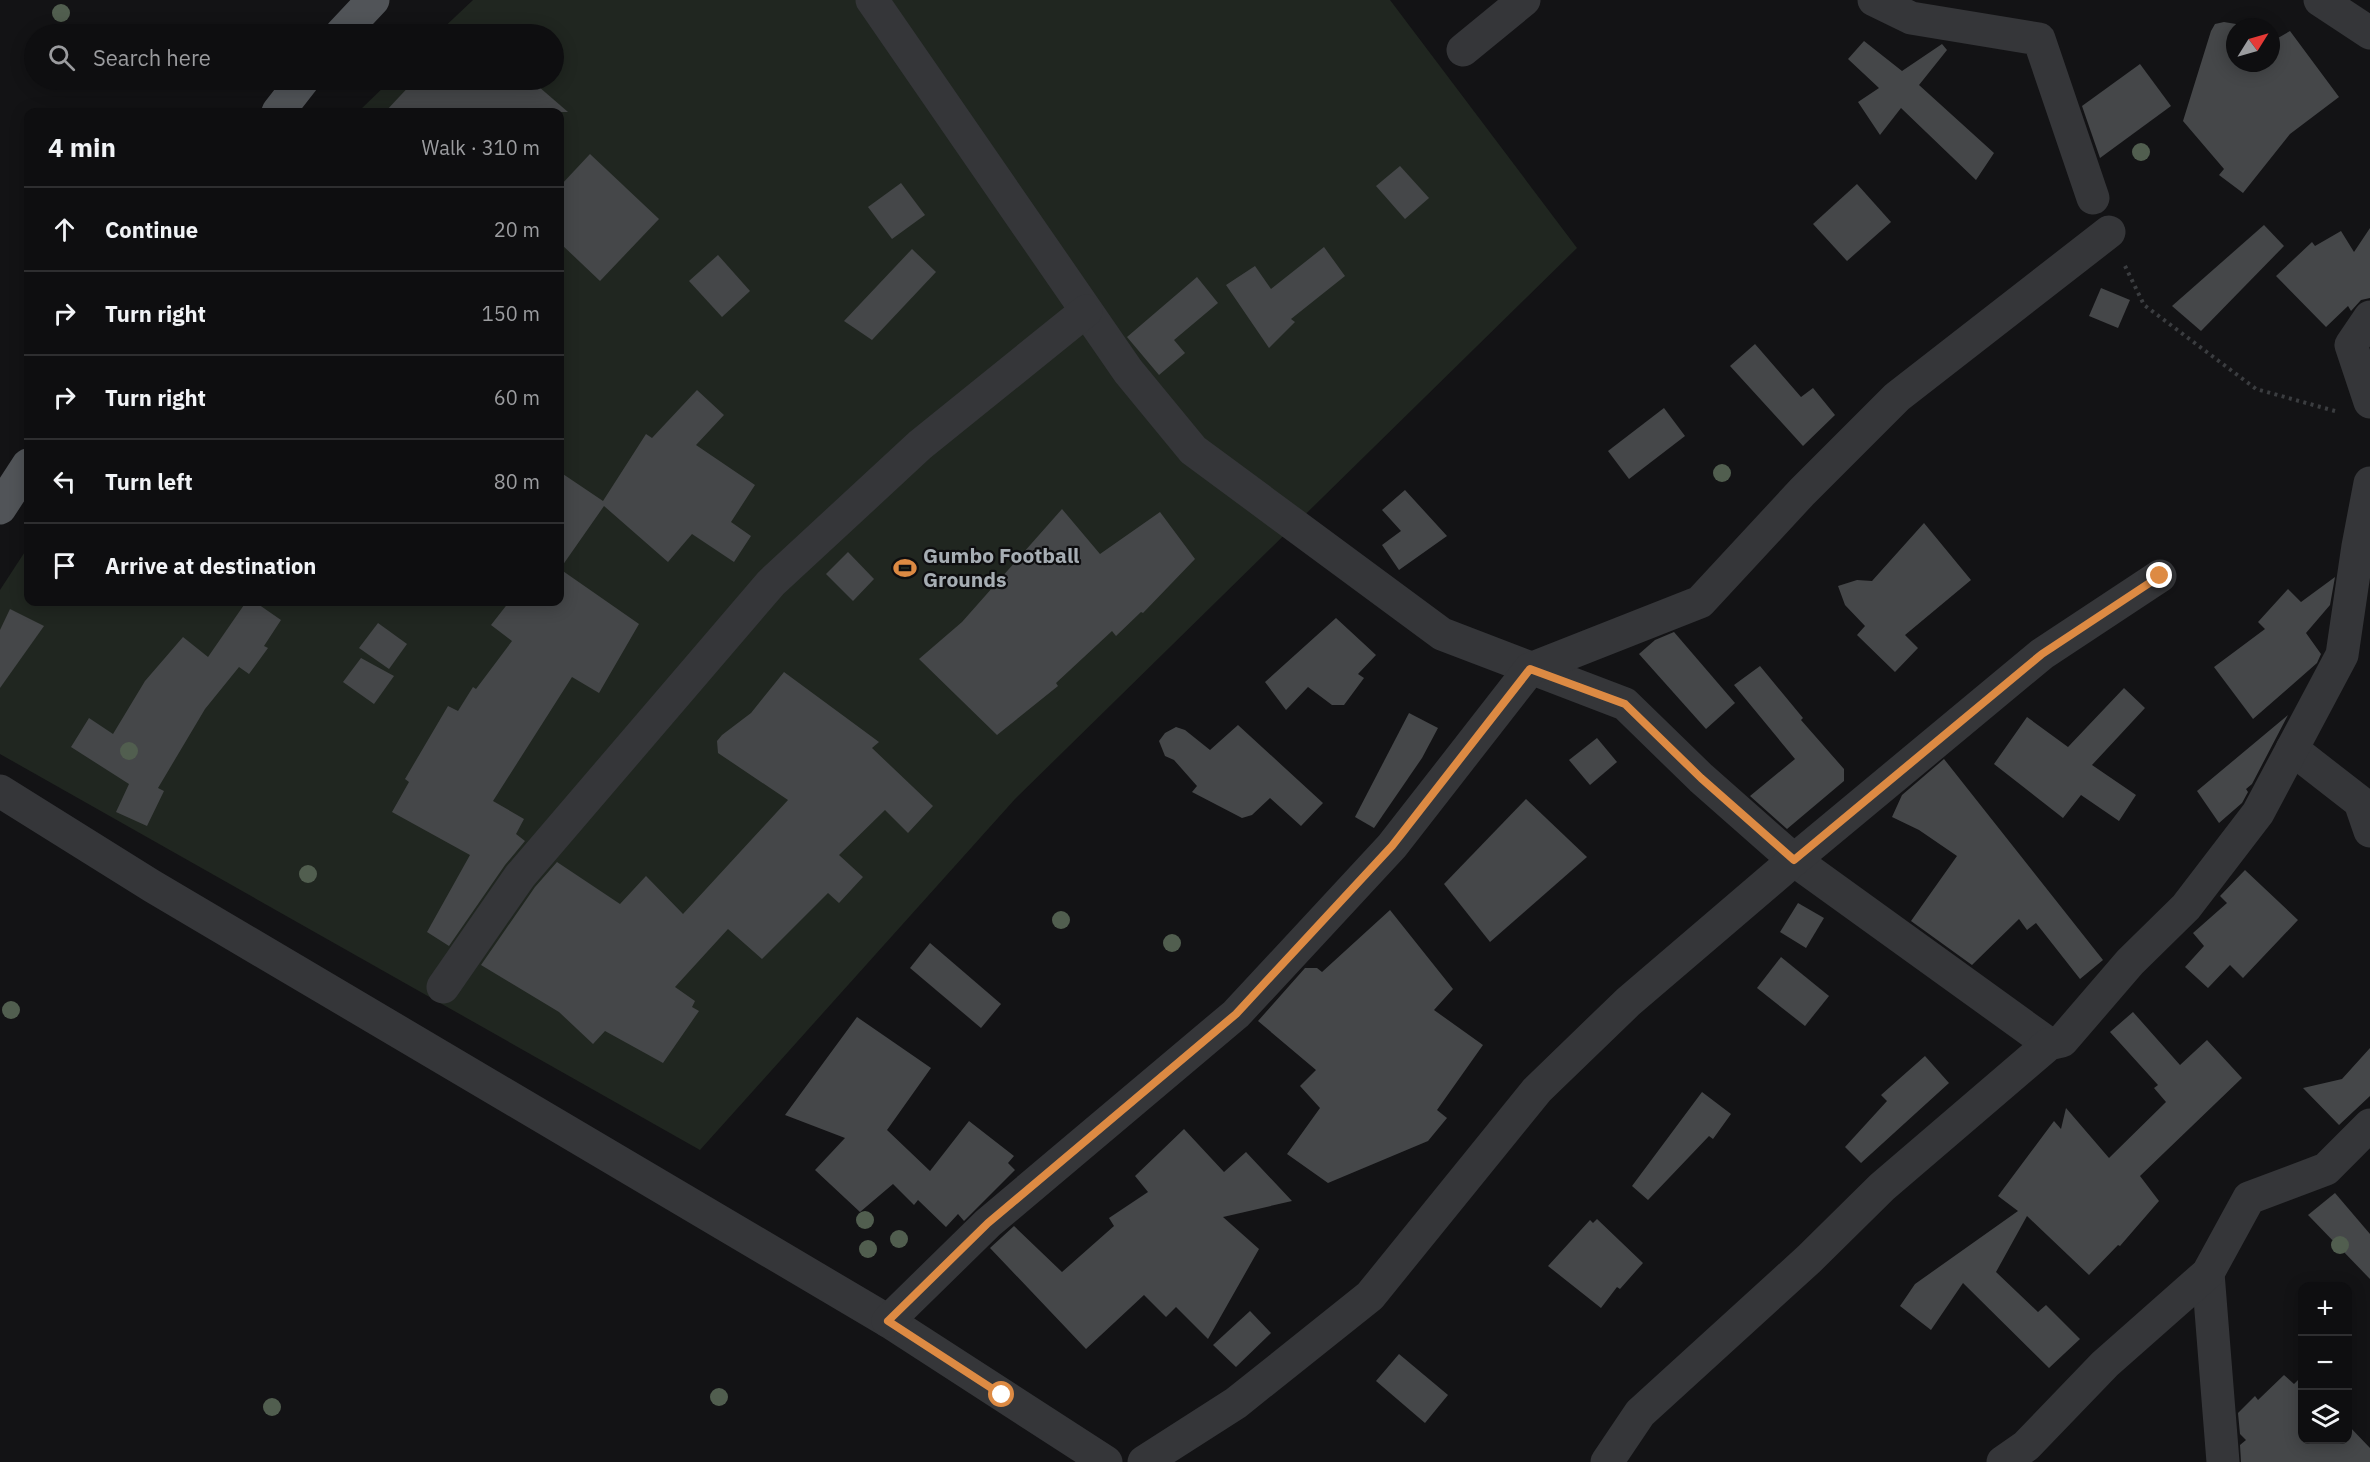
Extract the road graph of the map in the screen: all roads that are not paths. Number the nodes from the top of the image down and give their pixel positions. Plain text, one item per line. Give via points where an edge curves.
1 (373, 0) edge
2 (872, 0) edge
3 (1524, 0) edge
4 (1874, 0) edge
5 (2320, 0) edge
6 (350, 24) edge
7 (2370, 33) edge
8 (1463, 50) dead end
9 (295, 90) edge
10 (281, 108) edge
11 (2093, 198) dead end
12 (2109, 232) road end
13 (1086, 311) junction
14 (2370, 317) edge
15 (2370, 402) edge
16 (24, 471) edge
17 (2370, 483) edge
18 (0, 508) edge
19 (2160, 576) dead end
20 (1530, 669) junction
21 (2292, 749) junction
22 (0, 791) edge
23 (2370, 831) edge
24 (1794, 860) junction
25 (443, 987) dead end
26 (2049, 1044) junction
27 (2370, 1125) edge
28 (2208, 1273) junction
29 (888, 1321) junction
30 (1106, 1462) edge
31 (1144, 1462) edge
32 (1607, 1462) edge
33 (2003, 1462) edge
34 (2223, 1462) edge

1 - 6 main road
2 - 13 street
3 - 8 street
4 - 11 street via 1911,18 2039,39
5 - 7 street
9 - 10 main road
12 - 20 street via 1897,397 1700,602
13 - 20 street via 1128,371 1193,450 1442,634
13 - 25 street via 920,445 771,583 520,876
14 - 15 street via 2351,345
16 - 18 main road
17 - 21 street via 2342,656
19 - 24 street via 2042,654
20 - 24 street via 1625,704
20 - 29 street via 1392,846 1236,1014 988,1223
21 - 23 street via 2360,802
21 - 26 street via 2258,813 2186,907 2130,962 2062,1041
22 - 29 street via 152,886
24 - 26 street
24 - 31 street via 1628,1002 1537,1090 1370,1296 1236,1403
26 - 32 street via 1882,1187 1640,1413
27 - 28 street via 2326,1169 2249,1198
28 - 33 street via 2105,1364 2026,1446
28 - 34 street
29 - 30 street

